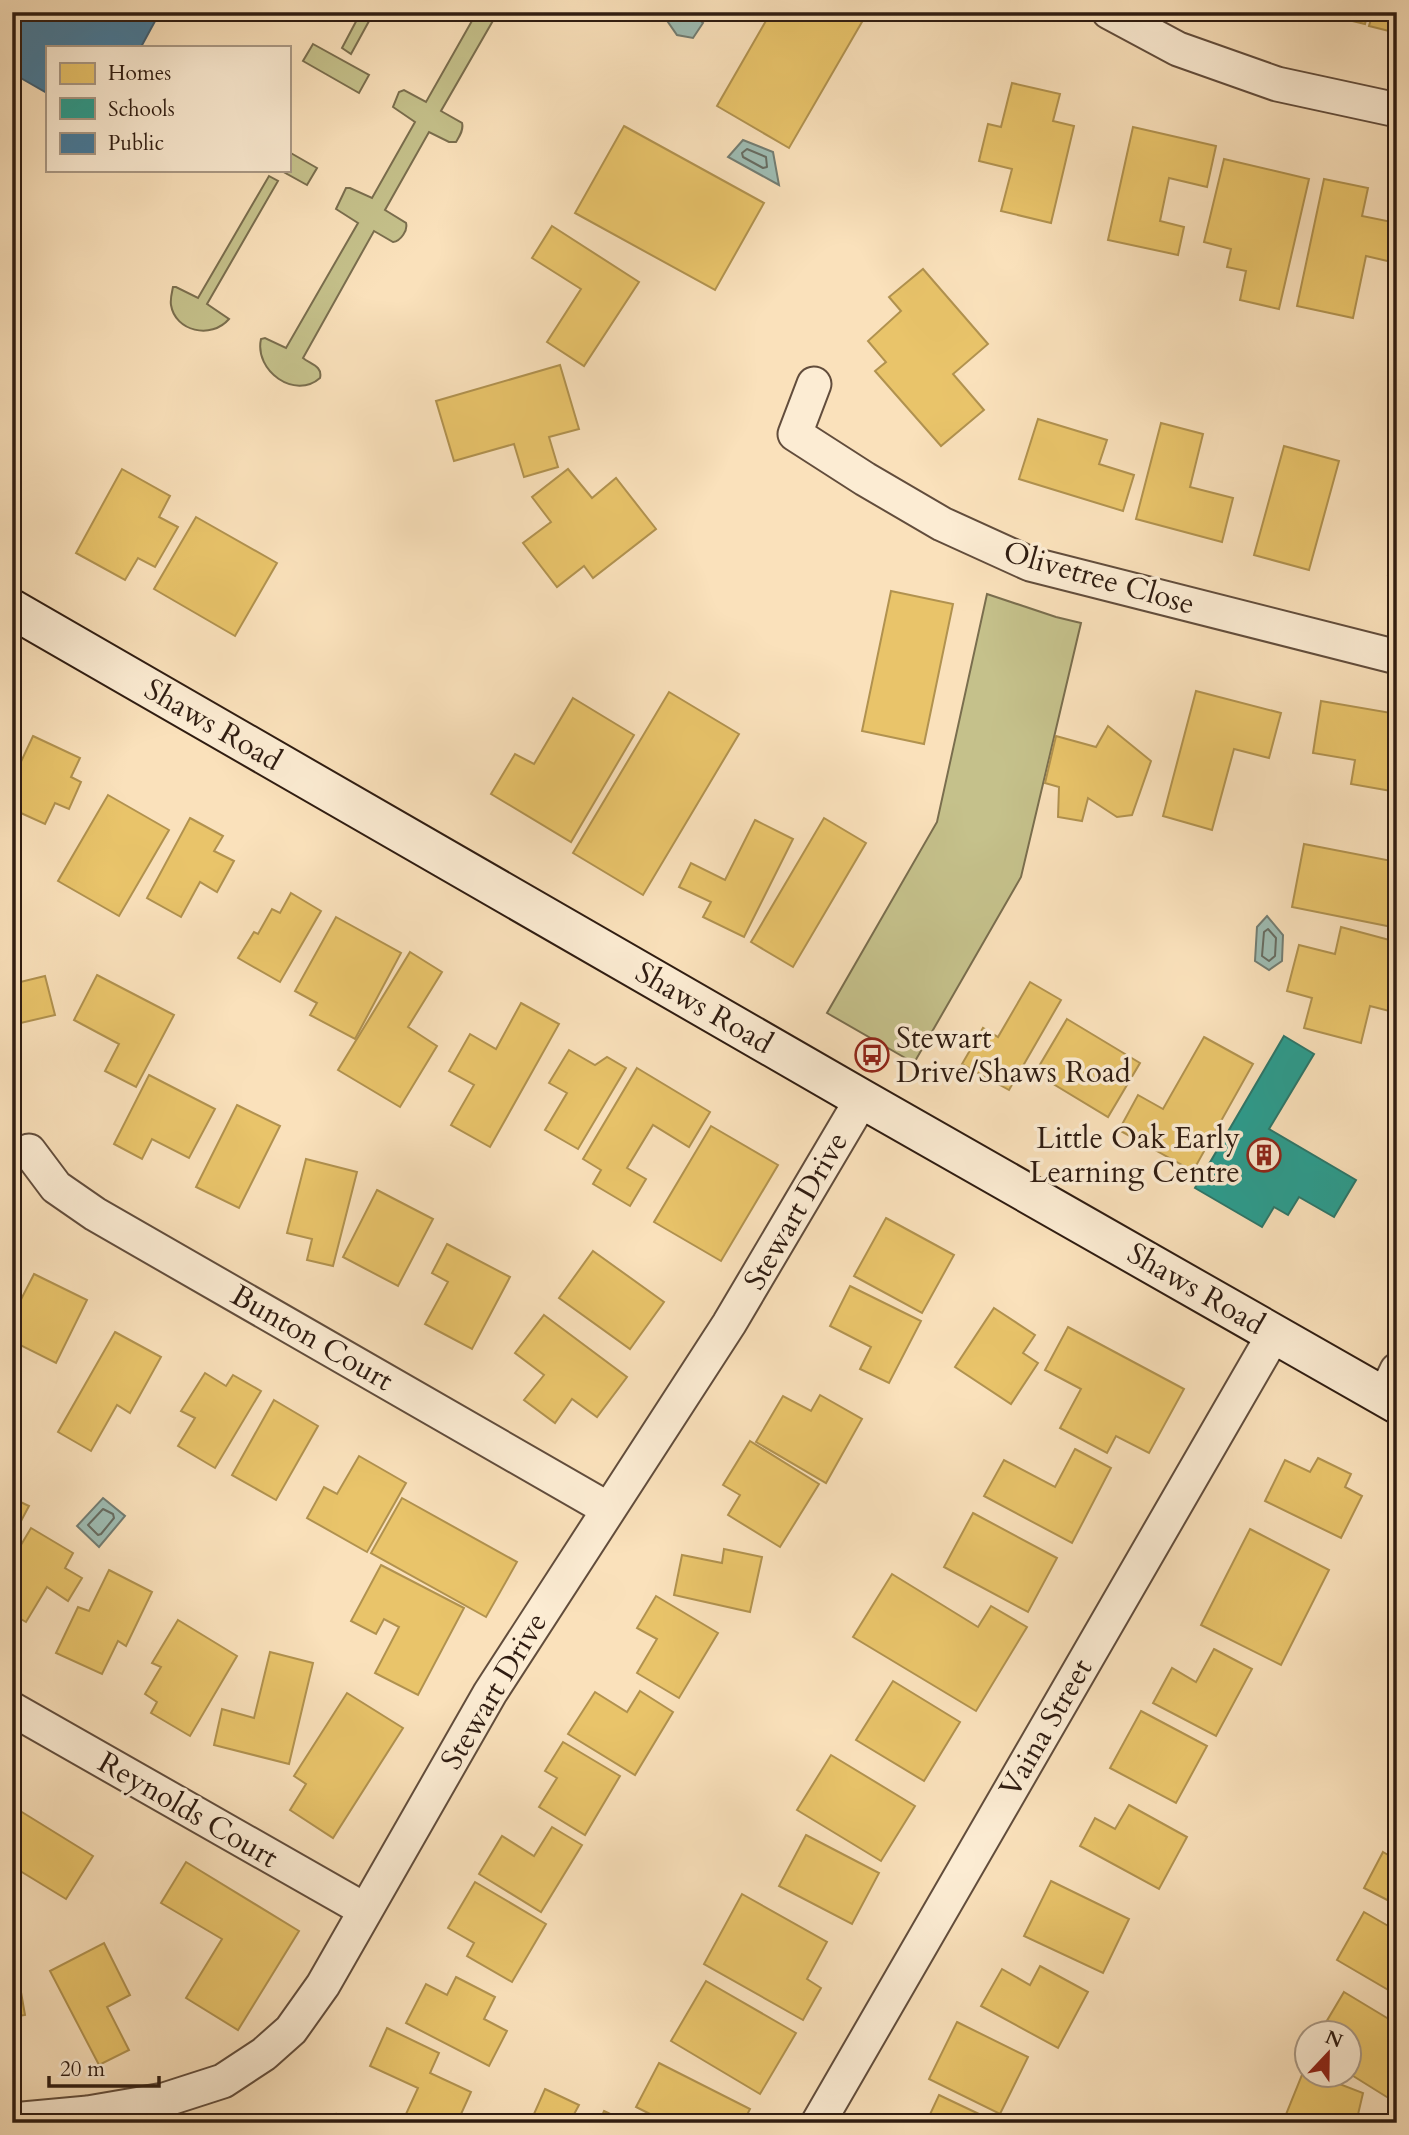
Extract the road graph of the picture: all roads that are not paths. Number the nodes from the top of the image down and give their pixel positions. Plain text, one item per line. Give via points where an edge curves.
1 (1109, 12) edge
2 (1397, 110) edge
3 (814, 384) dead end
4 (12, 609) edge
5 (1397, 657) edge
6 (862, 1099) junction
7 (29, 1152) dead end
8 (1274, 1334) junction
9 (1393, 1391) edge
10 (608, 1509) junction
11 (12, 1709) edge
12 (365, 1910) junction
13 (88, 2118) edge
14 (12, 2120) edge
15 (818, 2123) edge

1 - 2 street via 1178,48 1277,84
3 - 5 street, Olivetree Close via 795,434 942,524 1030,564
4 - 6 street, Shaws Road
6 - 8 street, Shaws Road
6 - 10 street, Stewart Drive via 729,1324
7 - 10 street, Bunton Court via 56,1187 96,1214
8 - 9 street, Shaws Road
8 - 15 street, Vaina Street
10 - 12 street, Stewart Drive via 490,1693
11 - 12 street, Reynolds Court
12 - 13 street, Stewart Drive via 291,2031 264,2054 223,2081
13 - 14 street, Stewart Drive

